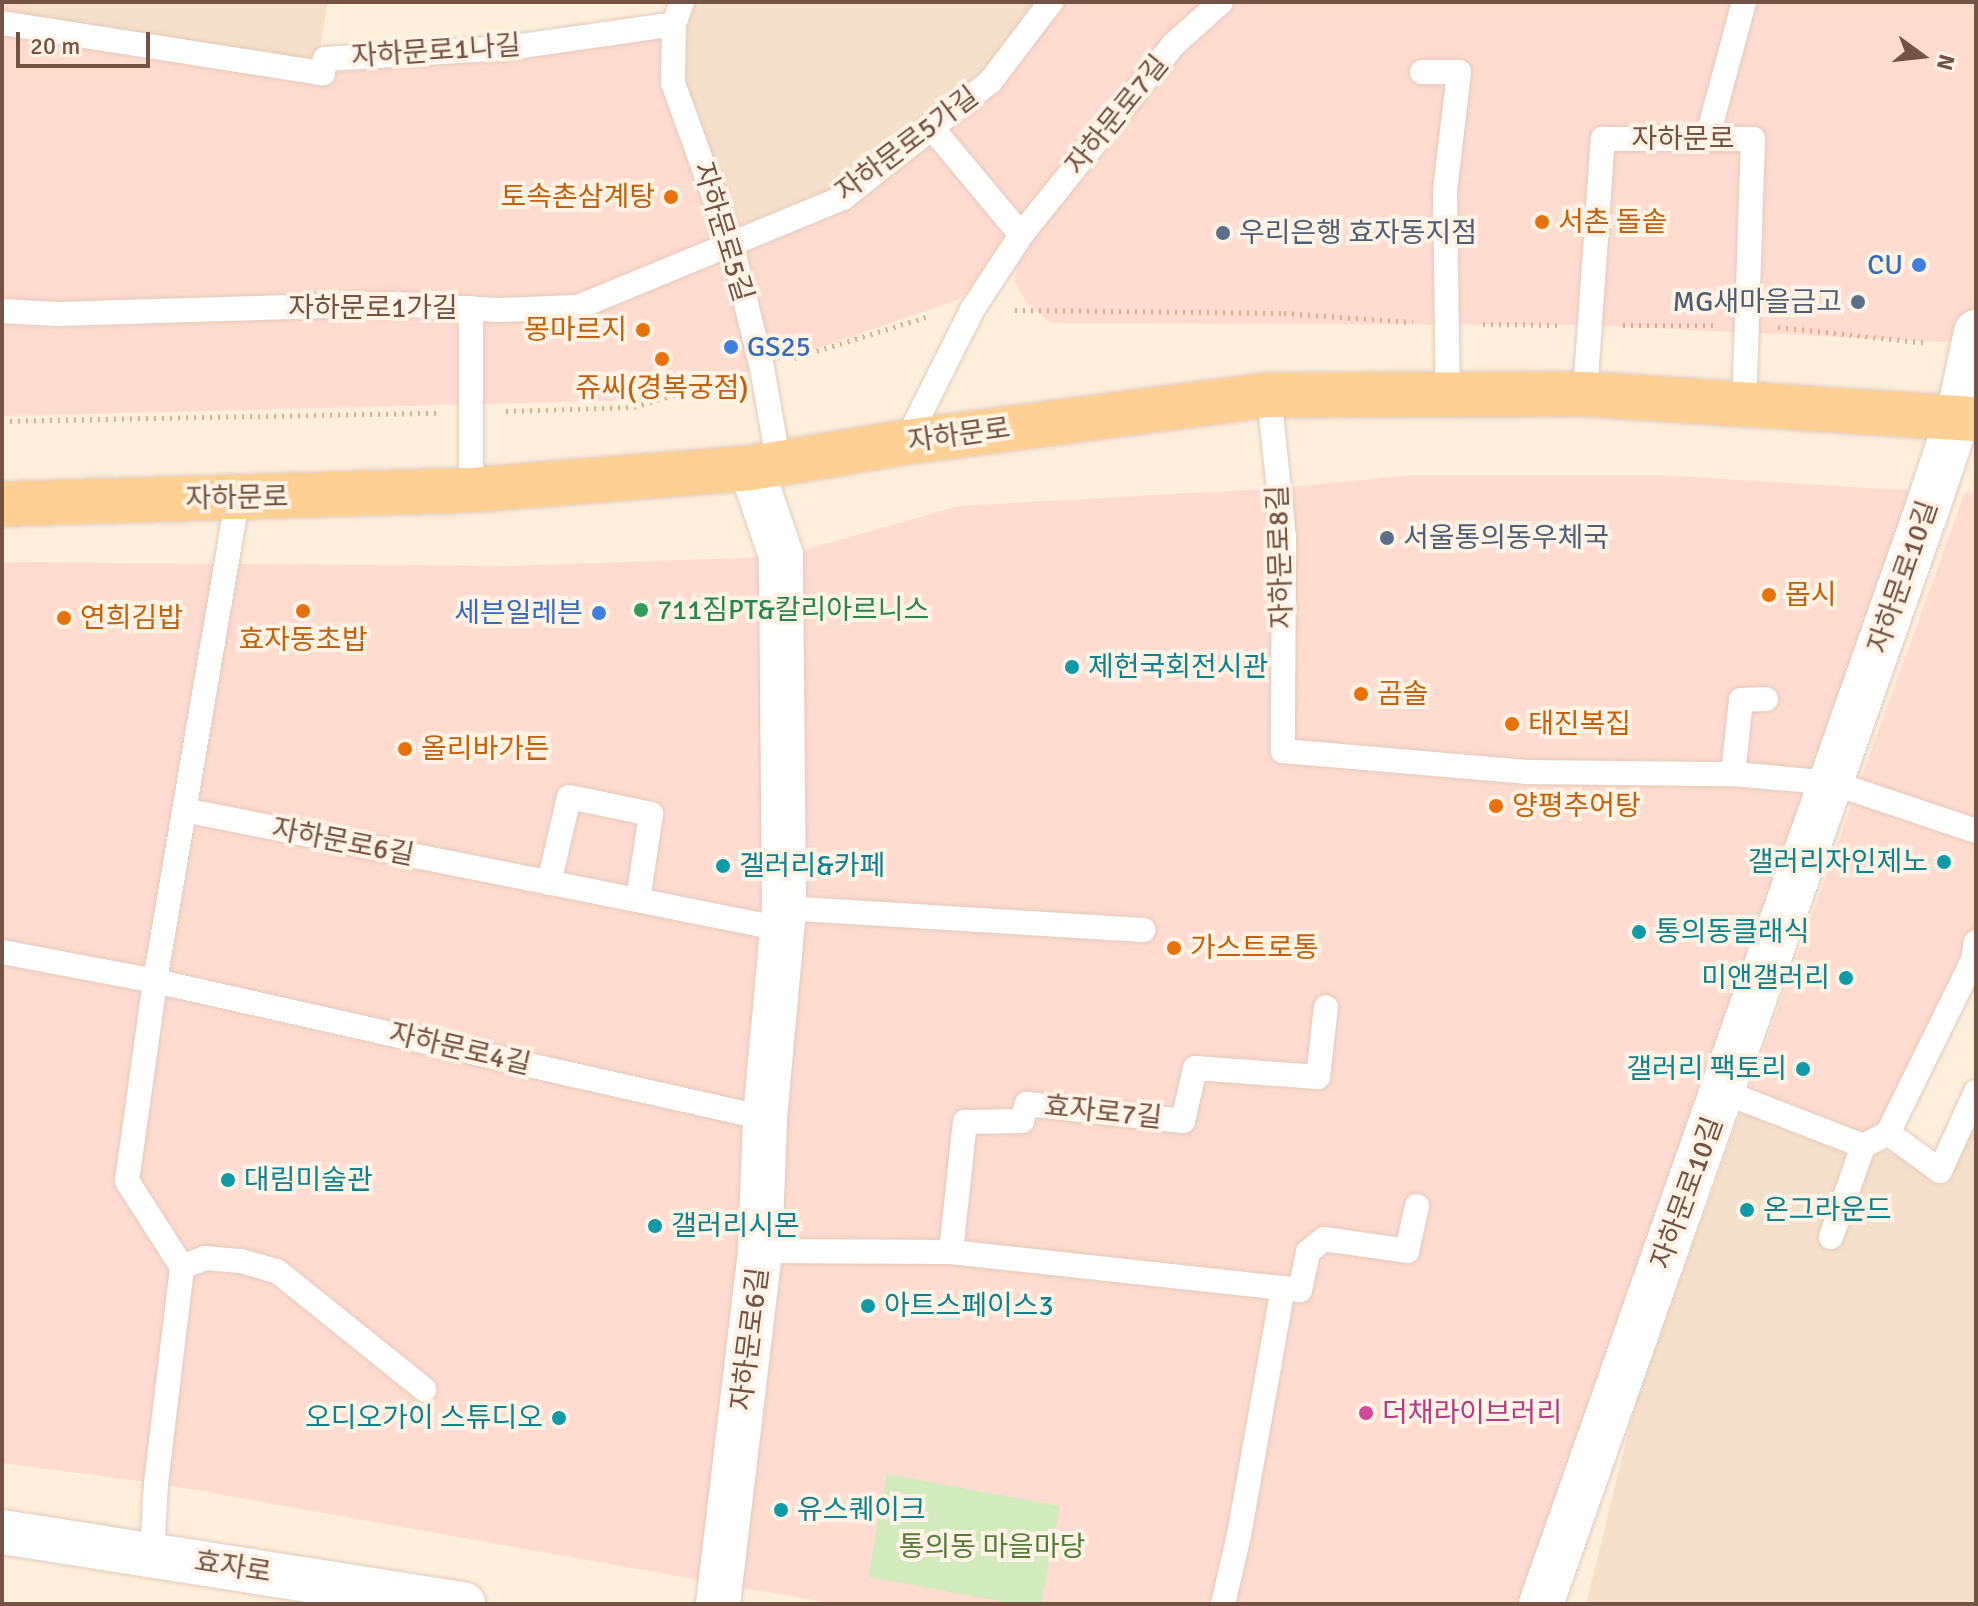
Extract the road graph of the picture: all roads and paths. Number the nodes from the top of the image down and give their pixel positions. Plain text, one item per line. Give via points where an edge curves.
1 (1051, 2) edge
2 (1221, 2) edge
3 (1744, 2) edge
4 (678, 13) edge
5 (15, 17) edge
6 (1422, 72) dead end
7 (932, 128) junction
8 (1707, 139) junction
9 (1021, 235) junction
10 (731, 243) junction
11 (471, 308) junction
12 (972, 310) junction
13 (2, 311) edge
14 (1447, 324) junction
15 (1589, 325) junction
16 (1746, 325) junction
17 (1974, 341) edge
18 (762, 368) junction
19 (1585, 394) junction
20 (1269, 395) junction
21 (1448, 395) junction
22 (1744, 404) junction
23 (471, 412) junction
24 (1967, 418) edge
25 (2, 421) edge
26 (906, 442) junction
27 (765, 466) junction
28 (471, 490) junction
29 (237, 499) junction
30 (2, 504) edge
31 (1766, 699) dead end
32 (1733, 774) junction
33 (1833, 783) junction
34 (184, 810) junction
35 (1976, 831) edge
36 (549, 883) junction
37 (638, 900) junction
38 (783, 918) junction
39 (1143, 930) dead end
40 (1976, 942) edge
41 (2, 952) edge
42 (155, 981) junction
43 (1326, 1007) dead end
44 (1724, 1092) junction
45 (1976, 1092) edge
46 (765, 1118) junction
47 (1888, 1133) junction
48 (1863, 1146) junction
49 (1417, 1206) dead end
50 (1831, 1237) dead end
51 (760, 1251) junction
52 (951, 1252) junction
53 (182, 1267) junction
54 (1283, 1288) junction
55 (424, 1389) dead end
56 (2, 1532) edge
57 (152, 1554) junction
58 (463, 1604) edge
59 (718, 1604) edge
60 (1223, 1604) edge
61 (1541, 1604) edge

1 - 7 lane, 자하문로5가길 via 990,82
2 - 9 lane, 자하문로7길 via 1173,45
3 - 8 lane
4 - 5 lane, 자하문로1나길 via 508,48 325,59 323,73
4 - 10 lane, 자하문로5길 via 673,83
6 - 14 lane via 1459,72 1445,192
7 - 9 lane
7 - 10 lane, 자하문로5가길 via 843,198
8 - 15 lane, 자하문로 via 1603,139
8 - 16 lane, 자하문로 via 1753,139
9 - 12 lane, 자하문로7길
10 - 11 lane, 자하문로1가길 via 578,307
10 - 18 lane, 자하문로5길
11 - 13 lane, 자하문로1가길 via 392,304
11 - 23 lane
12 - 14 path via 1284,313
12 - 18 path via 951,310
12 - 26 lane, 자하문로7길
14 - 15 path
14 - 21 lane
15 - 16 path
15 - 19 lane, 자하문로
16 - 17 path
16 - 22 lane, 자하문로
17 - 24 street, 자하문로10길
18 - 23 path via 634,407
18 - 27 lane, 자하문로5길
19 - 21 main road, 자하문로
19 - 22 main road, 자하문로
20 - 21 main road, 자하문로
20 - 26 main road, 자하문로
20 - 32 lane, 자하문로8길 via 1284,537 1283,751 1526,772
22 - 24 main road, 자하문로
23 - 25 path
23 - 28 lane
24 - 33 street, 자하문로10길
26 - 27 main road, 자하문로
27 - 28 main road, 자하문로
27 - 38 street, 자하문로6길 via 781,555
28 - 29 main road, 자하문로
29 - 30 main road, 자하문로
29 - 34 lane
31 - 32 lane via 1741,700
32 - 33 lane
33 - 35 lane
33 - 44 street, 자하문로10길
34 - 36 lane, 자하문로6길
34 - 42 lane
36 - 37 lane, 자하문로6길
36 - 37 lane via 569,797 651,814
37 - 38 lane, 자하문로6길
38 - 39 lane, 자하문로6길
38 - 46 street, 자하문로6길
40 - 47 lane via 1973,960
41 - 42 lane, 자하문로4길
42 - 46 lane, 자하문로4길
42 - 53 lane via 127,1181
43 - 52 lane, 효자로7길 via 1318,1077 1195,1068 1183,1121 1027,1104 1022,1121 965,1122
44 - 48 lane
44 - 61 street, 자하문로10길
45 - 47 lane via 1940,1171
46 - 51 street, 자하문로6길
47 - 48 lane
48 - 50 lane
49 - 54 lane via 1407,1251 1324,1239 1308,1252 1300,1290
51 - 52 lane
51 - 59 street, 자하문로6길
52 - 54 lane
53 - 55 lane via 205,1258 277,1271
53 - 57 lane
54 - 60 lane
56 - 57 street, 효자로
57 - 58 street, 효자로

